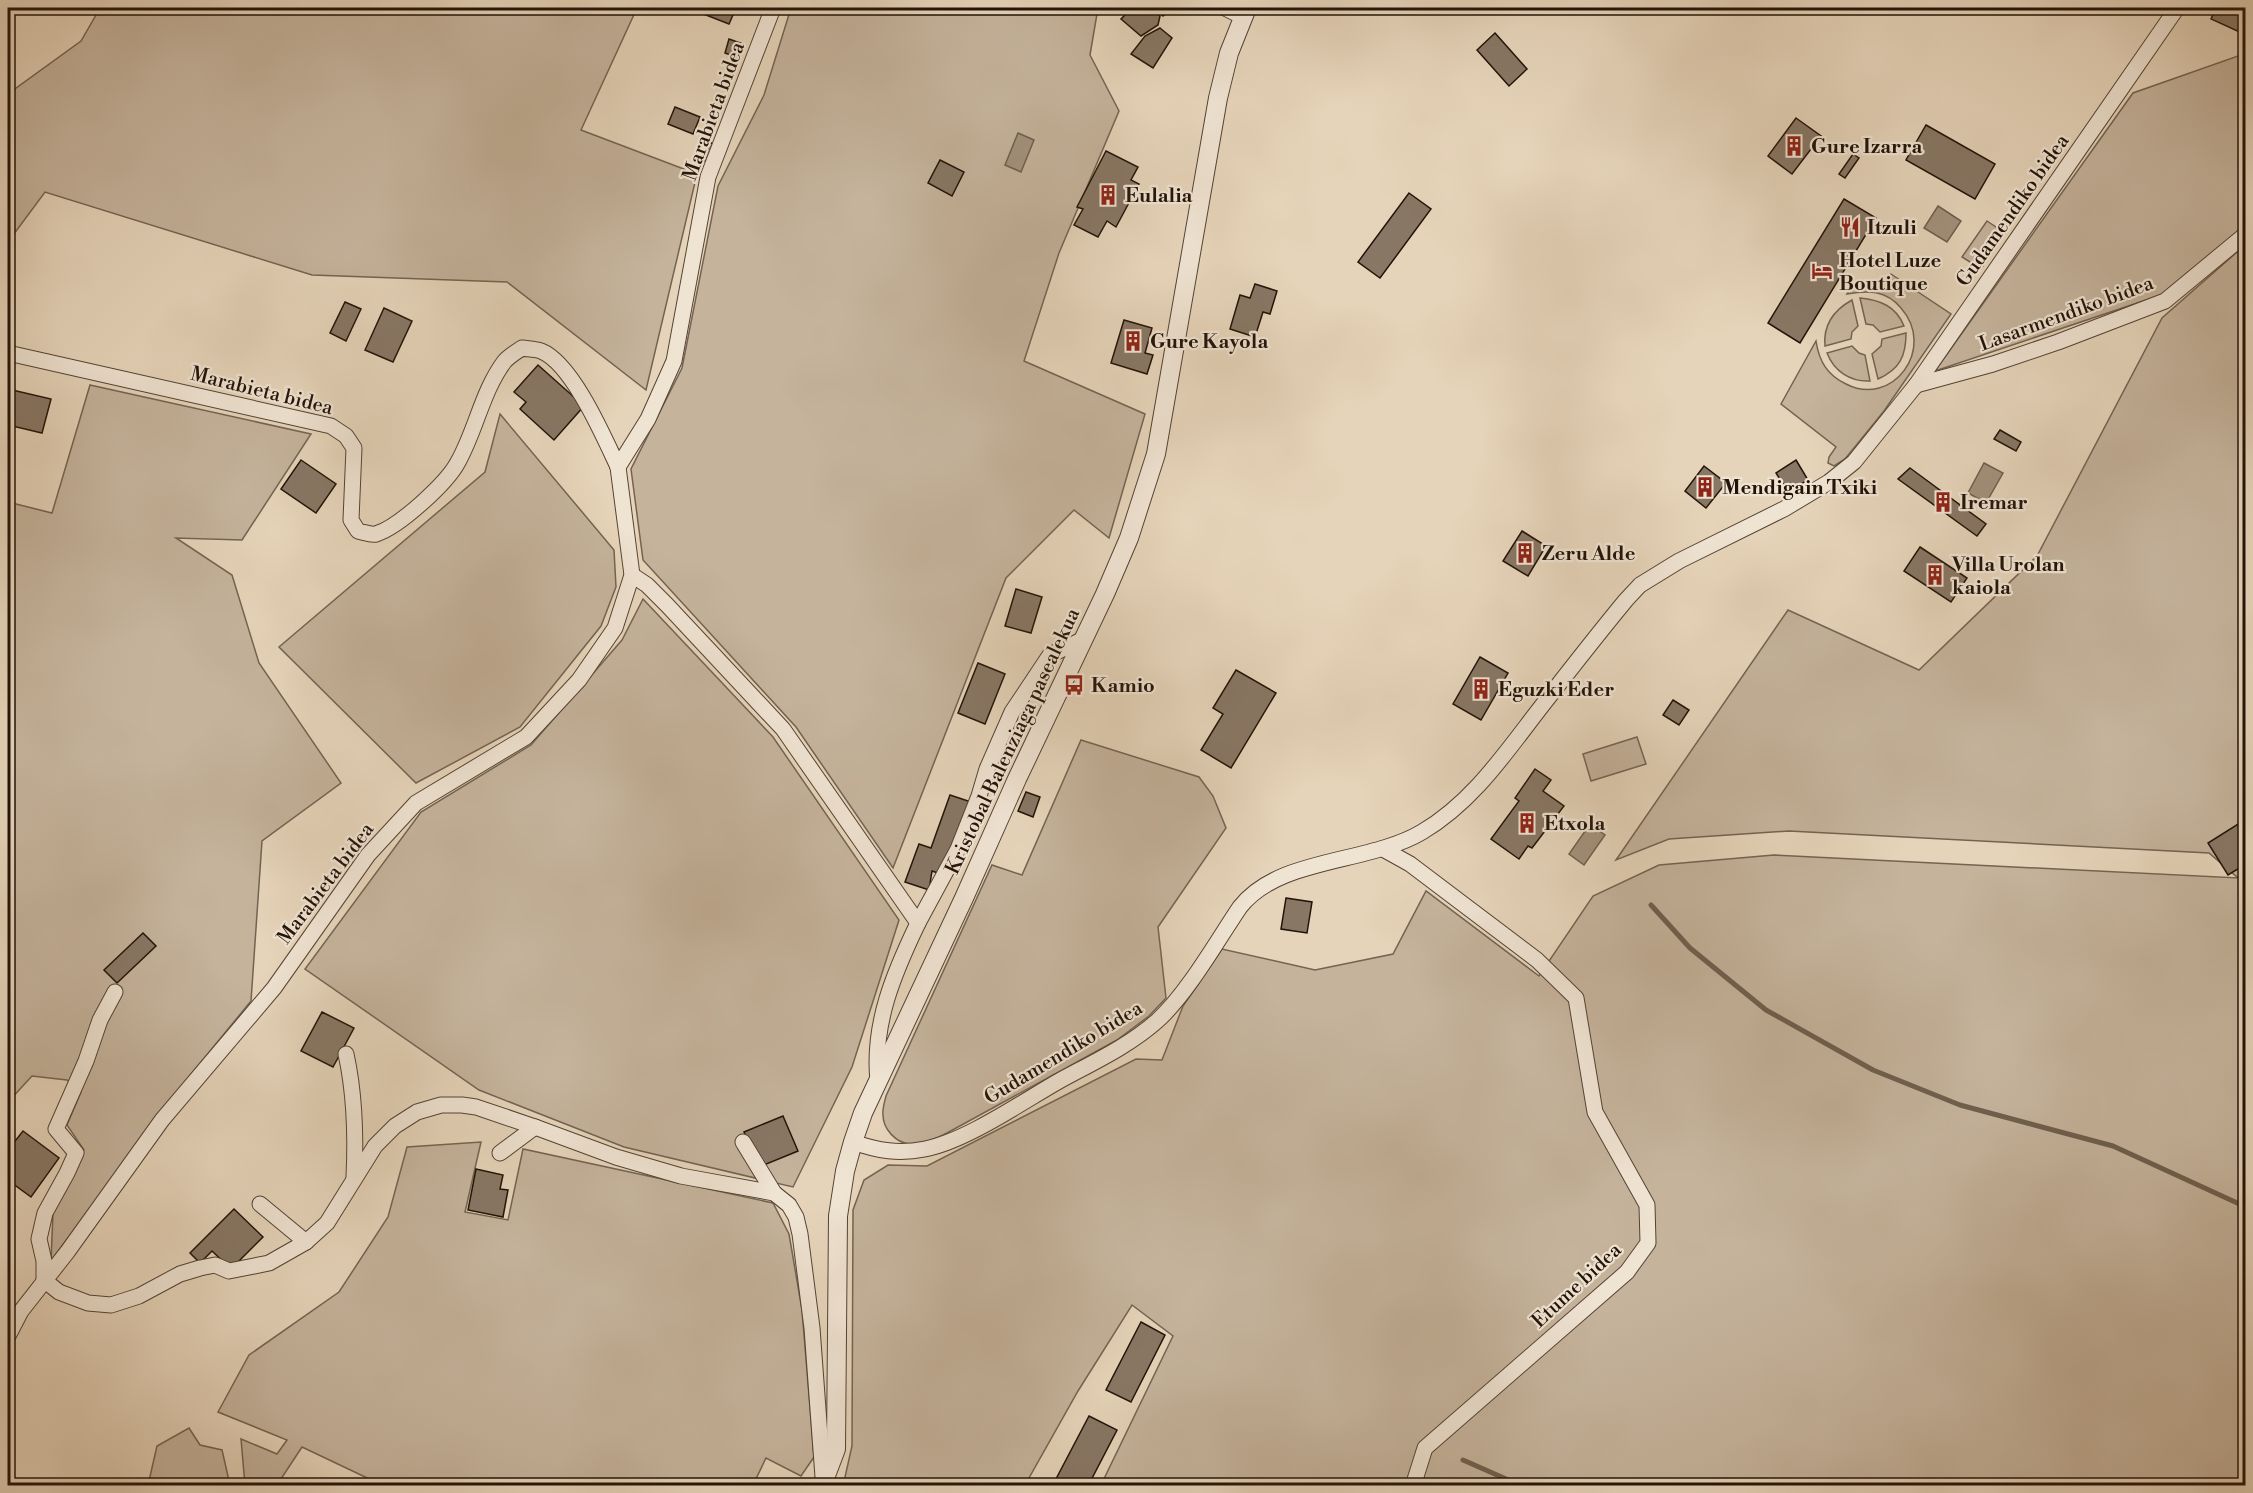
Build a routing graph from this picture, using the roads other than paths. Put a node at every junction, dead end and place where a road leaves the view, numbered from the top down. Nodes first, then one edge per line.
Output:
1 (773, 8) edge
2 (1225, 8) edge
3 (2177, 8) edge
4 (1245, 12) edge
5 (2246, 234) edge
6 (8, 353) edge
7 (1916, 385) junction
8 (618, 467) junction
9 (632, 575) junction
10 (1084, 639) junction
11 (1383, 849) junction
12 (918, 923) junction
13 (115, 992) dead end
14 (346, 1054) dead end
15 (878, 1081) junction
16 (535, 1127) junction
17 (743, 1142) dead end
18 (854, 1142) junction
19 (500, 1154) dead end
20 (354, 1177) junction
21 (774, 1192) junction
22 (260, 1204) dead end
23 (306, 1242) junction
24 (44, 1280) junction
25 (8, 1336) edge
26 (823, 1484) edge
27 (1413, 1485) edge

1 - 8 street, Marabieta bidea
2 - 4 street
3 - 7 street, Gudamendiko bidea
4 - 10 street, Kristobal Balenziaga pasealekua
5 - 7 street, Lasarmendiko bidea
6 - 8 street, Marabieta bidea
7 - 11 street, Gudamendiko bidea
8 - 9 street, Marabieta bidea
9 - 12 street
9 - 24 street, Marabieta bidea
10 - 12 street
10 - 15 street, Kristobal Balenziaga pasealekua
11 - 18 street, Gudamendiko bidea
11 - 27 street, Etume bidea
12 - 15 street
13 - 24 street
14 - 20 street
15 - 18 street, Kristobal Balenziaga pasealekua
16 - 19 street
16 - 20 street
16 - 21 street
17 - 21 street
18 - 26 street, Kristobal Balenziaga pasealekua
20 - 23 street
21 - 26 street
22 - 23 street
23 - 24 street
24 - 25 street, Marabieta bidea

